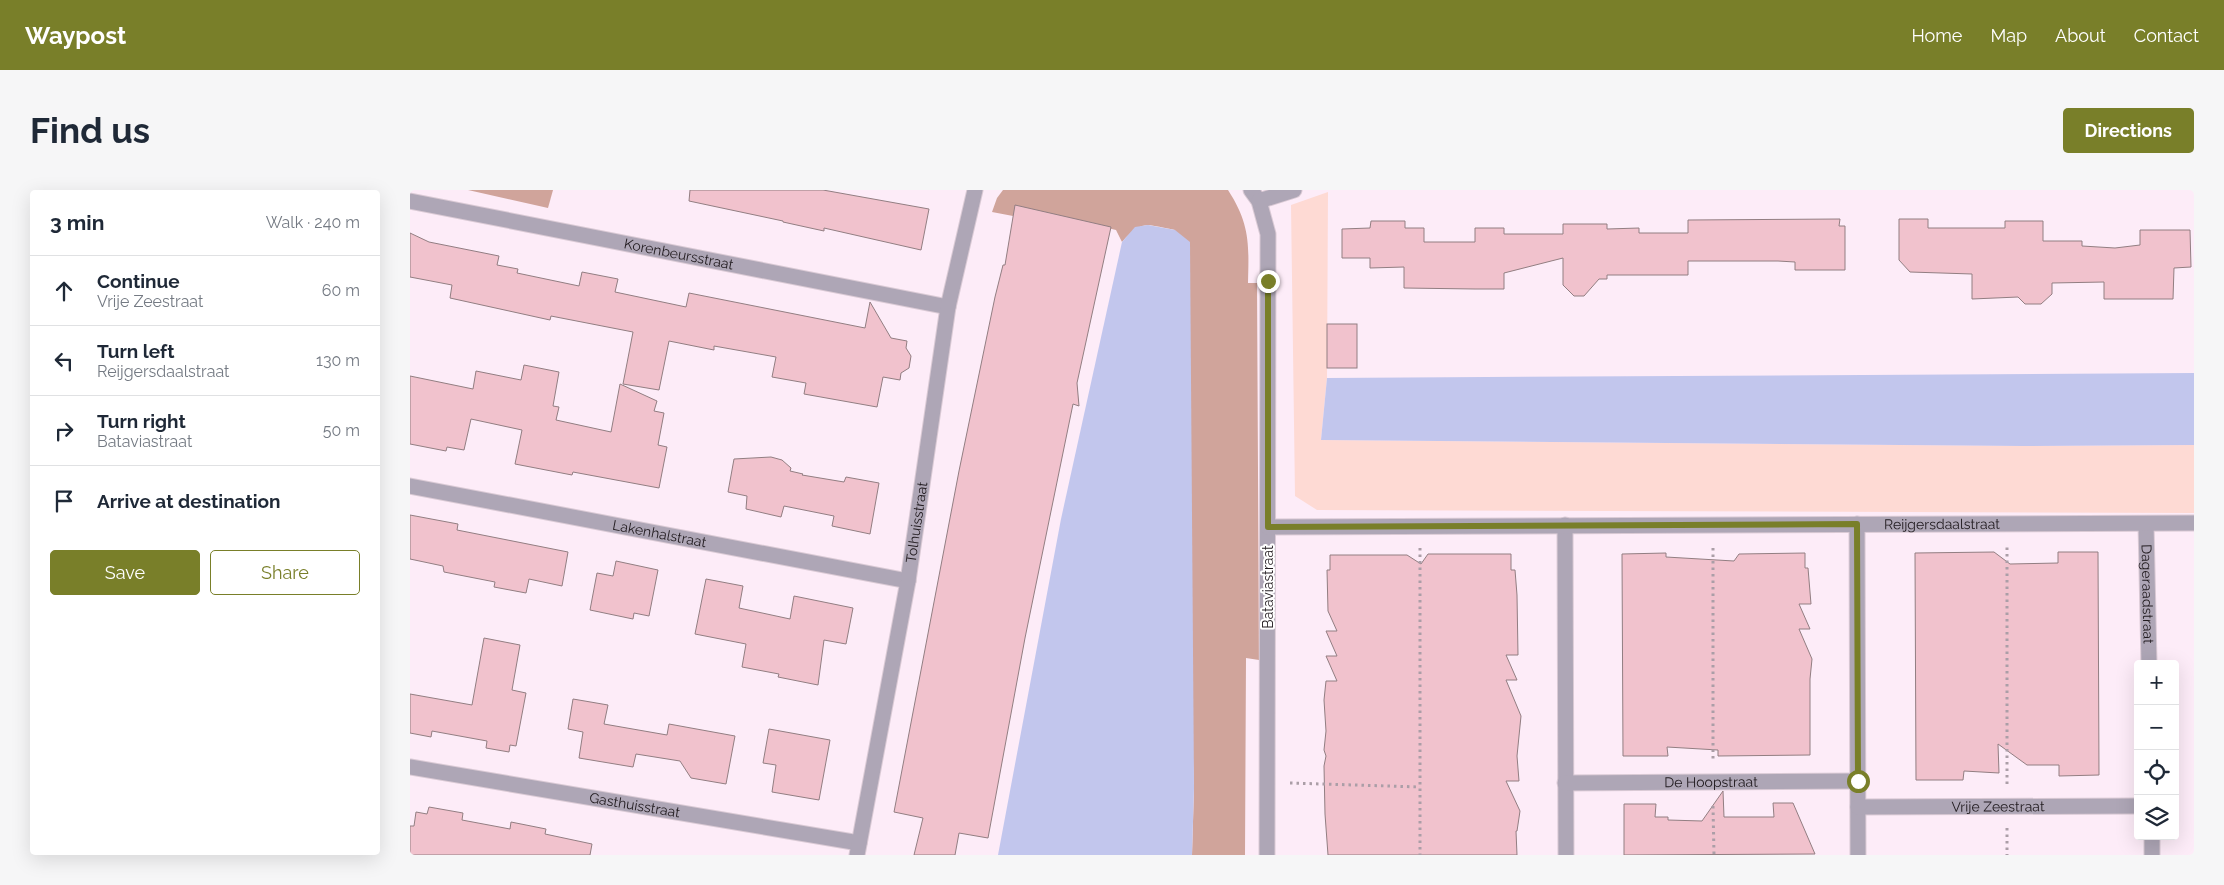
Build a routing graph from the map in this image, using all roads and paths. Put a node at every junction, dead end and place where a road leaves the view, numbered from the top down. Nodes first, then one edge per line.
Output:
1 (975, 190) edge
2 (1294, 190) edge
3 (1255, 196) edge
4 (410, 201) edge
5 (948, 307) junction
6 (410, 486) edge
7 (1857, 524) junction
8 (2007, 524) junction
9 (2146, 524) junction
10 (2194, 524) edge
11 (1565, 525) junction
12 (1713, 525) junction
13 (1420, 526) junction
14 (1268, 527) junction
15 (908, 581) junction
16 (2149, 660) edge
17 (410, 767) edge
18 (1858, 781) junction
19 (1268, 782) junction
20 (1713, 782) junction
21 (1565, 783) junction
22 (1420, 787) junction
23 (2007, 806) junction
24 (2134, 806) edge
25 (1858, 807) junction
26 (2152, 840) edge
27 (858, 849) edge
28 (1267, 855) edge
29 (1420, 855) edge
30 (1566, 855) edge
31 (1714, 855) edge
32 (1858, 855) edge
33 (2007, 855) edge
34 (2152, 855) edge

1 - 5 street, Tolhuisstraat
2 - 3 street
3 - 14 street, Bataviastraat
4 - 5 street, Korenbeursstraat
5 - 15 street, Tolhuisstraat
6 - 15 street, Lakenhalstraat
7 - 8 street, Reijgersdaalstraat
7 - 12 street, Reijgersdaalstraat
7 - 18 street
8 - 9 street, Reijgersdaalstraat
8 - 23 path
9 - 10 street, Reijgersdaalstraat
9 - 16 street, Dageraadstraat
11 - 12 street, Reijgersdaalstraat
11 - 13 street, Reijgersdaalstraat
11 - 21 street
12 - 20 path
13 - 14 street, Reijgersdaalstraat
13 - 22 path
14 - 19 street, Bataviastraat
15 - 27 street, Tolhuisstraat
17 - 27 street, Gasthuisstraat
18 - 20 street, De Hoopstraat
18 - 25 street
19 - 22 path
19 - 28 street, Bataviastraat
20 - 21 street, De Hoopstraat
20 - 31 path
21 - 30 street
22 - 29 path
23 - 24 street, Vrije Zeestraat
23 - 25 street, Vrije Zeestraat
23 - 33 path
25 - 32 street
26 - 34 street

